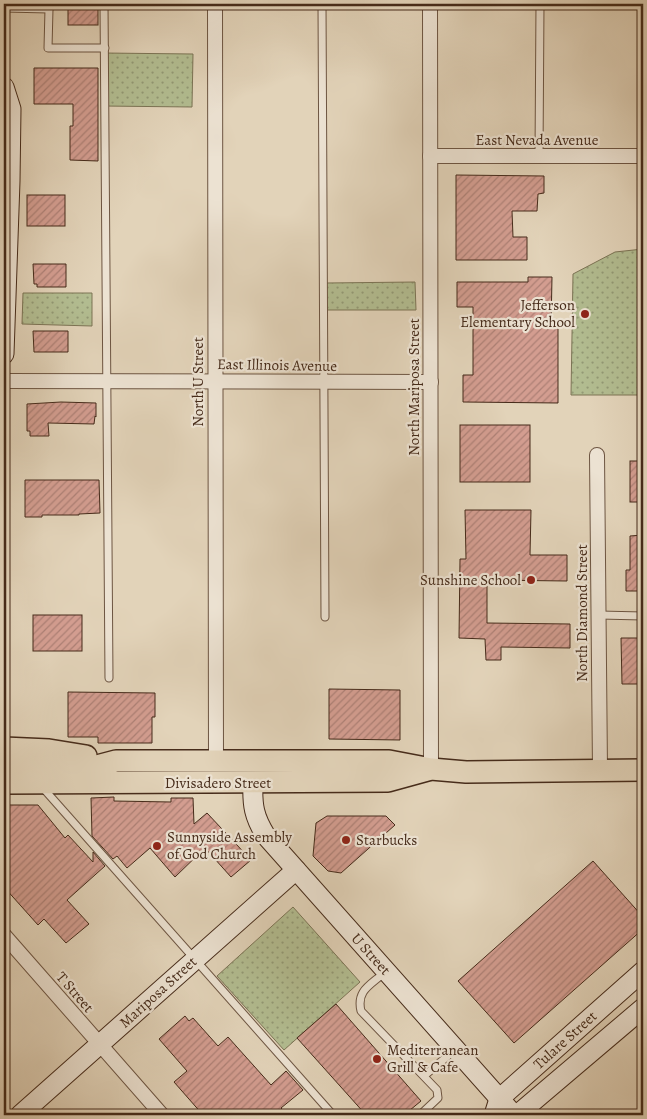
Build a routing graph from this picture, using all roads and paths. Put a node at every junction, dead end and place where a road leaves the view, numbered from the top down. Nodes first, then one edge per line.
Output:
1 (104, 4) edge
2 (215, 4) edge
3 (322, 4) edge
4 (430, 4) edge
5 (540, 4) edge
6 (48, 6) edge
7 (4, 8) edge
8 (105, 48) junction
9 (4, 87) edge
10 (430, 156) junction
11 (539, 156) junction
12 (643, 156) edge
13 (4, 354) edge
14 (214, 380) junction
15 (4, 381) edge
16 (107, 381) junction
17 (324, 382) junction
18 (430, 382) junction
19 (597, 455) dead end
20 (599, 615) junction
21 (643, 616) edge
22 (325, 617) dead end
23 (109, 678) dead end
24 (4, 748) edge
25 (116, 761) junction
26 (216, 761) junction
27 (362, 761) junction
28 (4, 767) edge
29 (431, 769) junction
30 (600, 770) junction
31 (643, 770) edge
32 (4, 783) edge
33 (40, 783) junction
34 (253, 783) junction
35 (95, 784) junction
36 (296, 870) junction
37 (4, 936) edge
38 (195, 959) junction
39 (386, 971) junction
40 (643, 971) edge
41 (643, 1008) edge
42 (100, 1044) junction
43 (456, 1050) junction
44 (425, 1075) junction
45 (497, 1107) edge
46 (20, 1115) edge
47 (162, 1115) edge
48 (333, 1115) edge
49 (420, 1115) edge
50 (516, 1115) edge

1 - 8 lane
2 - 14 street, North U Street
3 - 17 lane
4 - 10 street, North Mariposa Street
5 - 11 lane
6 - 7 lane
6 - 8 lane
8 - 16 lane
9 - 13 main road
10 - 11 street, East Nevada Avenue
10 - 18 street, North Mariposa Street
11 - 12 street, East Nevada Avenue
14 - 16 street, East Illinois Avenue
14 - 17 street, East Illinois Avenue
14 - 26 street, North U Street
15 - 16 street, East Illinois Avenue
16 - 23 lane
17 - 18 street, East Illinois Avenue
17 - 22 lane
18 - 29 street, North Mariposa Street
19 - 20 street, North Diamond Street
20 - 21 lane
20 - 30 street, North Diamond Street
24 - 25 main road
25 - 26 main road, Divisadero Street
25 - 28 main road, Divisadero Street
26 - 27 main road, Divisadero Street
26 - 35 main road
27 - 29 main road, Divisadero Street
27 - 34 main road
29 - 30 main road, Divisadero Street
29 - 34 main road, Divisadero Street
30 - 31 main road, Divisadero Street
32 - 33 main road, Divisadero Street
33 - 35 main road, Divisadero Street
33 - 38 lane
34 - 35 main road, Divisadero Street
34 - 36 main road, U Street
36 - 38 main road, Mariposa Street
36 - 39 main road, U Street
37 - 42 street, T Street
38 - 42 main road, Mariposa Street
38 - 48 lane
39 - 43 main road, U Street
39 - 44 lane
40 - 45 main road, Tulare Street
41 - 50 main road, Tulare Street
42 - 46 main road, Mariposa Street
42 - 47 street, T Street
43 - 44 lane
43 - 45 main road, U Street
44 - 49 lane
45 - 50 main road, U Street

